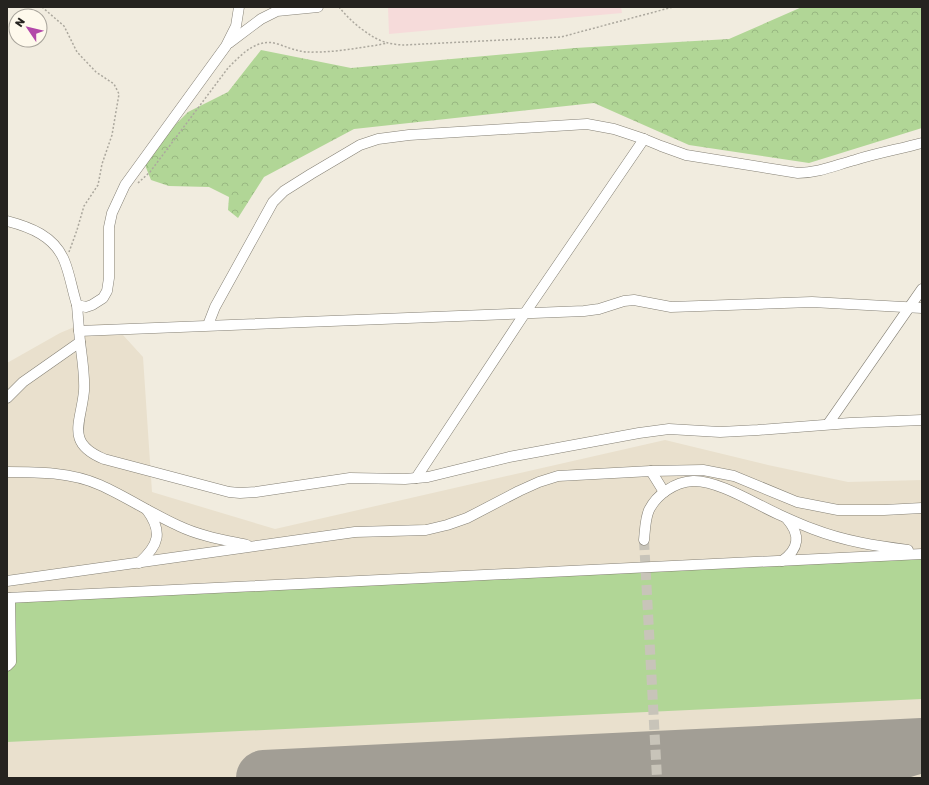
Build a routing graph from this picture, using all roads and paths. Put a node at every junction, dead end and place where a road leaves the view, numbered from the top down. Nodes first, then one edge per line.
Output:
1 (42, 7) edge
2 (239, 7) edge
3 (318, 7) edge
4 (339, 7) edge
5 (672, 7) edge
6 (387, 43) junction
7 (226, 46) junction
8 (644, 138) junction
9 (922, 143) edge
10 (136, 185) dead end
11 (7, 221) edge
12 (64, 259) junction
13 (922, 289) edge
14 (77, 305) junction
15 (909, 307) junction
16 (922, 308) edge
17 (525, 313) junction
18 (208, 325) junction
19 (79, 331) junction
20 (80, 342) junction
21 (7, 398) edge
22 (922, 420) edge
23 (828, 424) junction
24 (651, 471) junction
25 (7, 472) edge
26 (416, 478) junction
27 (664, 492) junction
28 (146, 508) junction
29 (922, 508) edge
30 (786, 518) junction
31 (644, 540) tunnel mouth
32 (253, 546) junction
33 (922, 552) edge
34 (782, 561) junction
35 (139, 563) junction
36 (7, 581) edge
37 (8, 598) edge
38 (7, 666) edge

1 - 12 path
2 - 7 lane
3 - 7 lane
4 - 6 path
5 - 6 path
6 - 10 path
7 - 14 lane
8 - 9 lane
8 - 17 lane
8 - 18 lane
11 - 12 lane
12 - 14 lane
13 - 15 lane
14 - 19 lane
15 - 16 lane
15 - 17 lane
15 - 23 lane
17 - 18 lane
17 - 26 lane
18 - 19 lane
19 - 20 lane
20 - 21 lane
20 - 26 lane
22 - 23 lane
23 - 26 lane
24 - 27 lane
24 - 29 lane
24 - 32 lane
25 - 28 lane
27 - 30 lane
27 - 31 lane
28 - 32 lane
28 - 35 lane
30 - 33 lane
30 - 34 lane
32 - 35 lane
33 - 34 lane
34 - 37 lane
35 - 36 lane
37 - 38 lane

